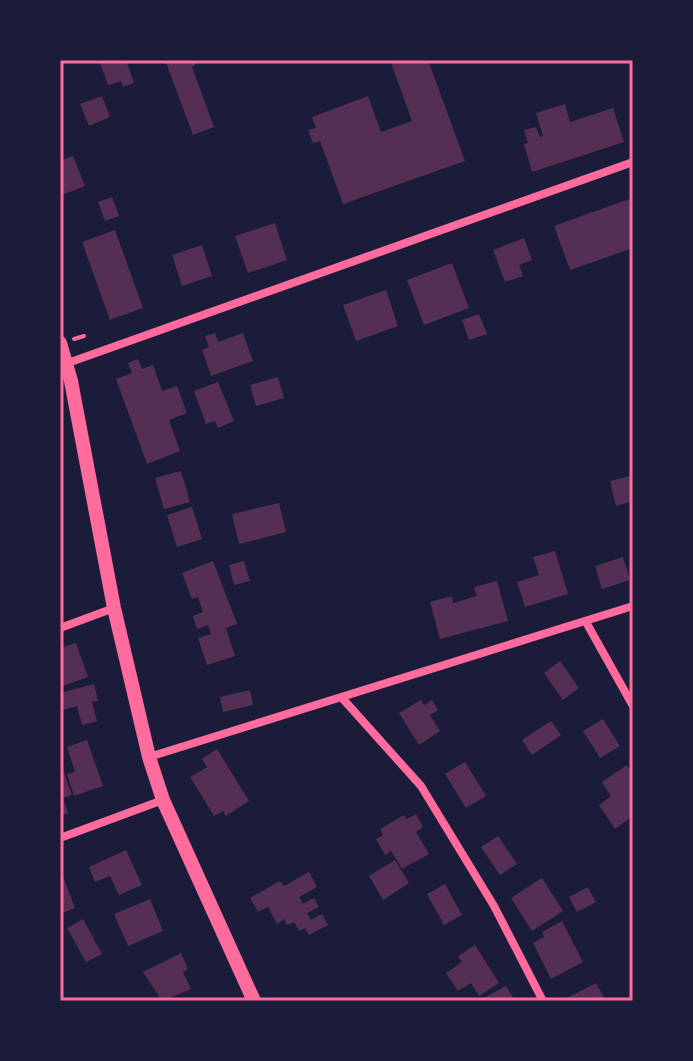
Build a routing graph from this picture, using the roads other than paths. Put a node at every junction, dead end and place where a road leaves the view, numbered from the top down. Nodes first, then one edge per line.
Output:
1 (633, 162) edge
2 (60, 343) edge
3 (63, 365) edge
4 (633, 606) edge
5 (114, 608) junction
6 (586, 622) junction
7 (60, 628) edge
8 (343, 699) junction
9 (633, 706) edge
10 (149, 757) junction
11 (163, 800) junction
12 (60, 838) edge
13 (254, 1001) edge
14 (543, 1001) edge

1 - 3 street
2 - 3 street
3 - 5 street
4 - 6 street
5 - 7 street
5 - 10 street
6 - 8 street
6 - 9 street
8 - 10 street
8 - 14 street
10 - 11 street
11 - 12 street
11 - 13 street

